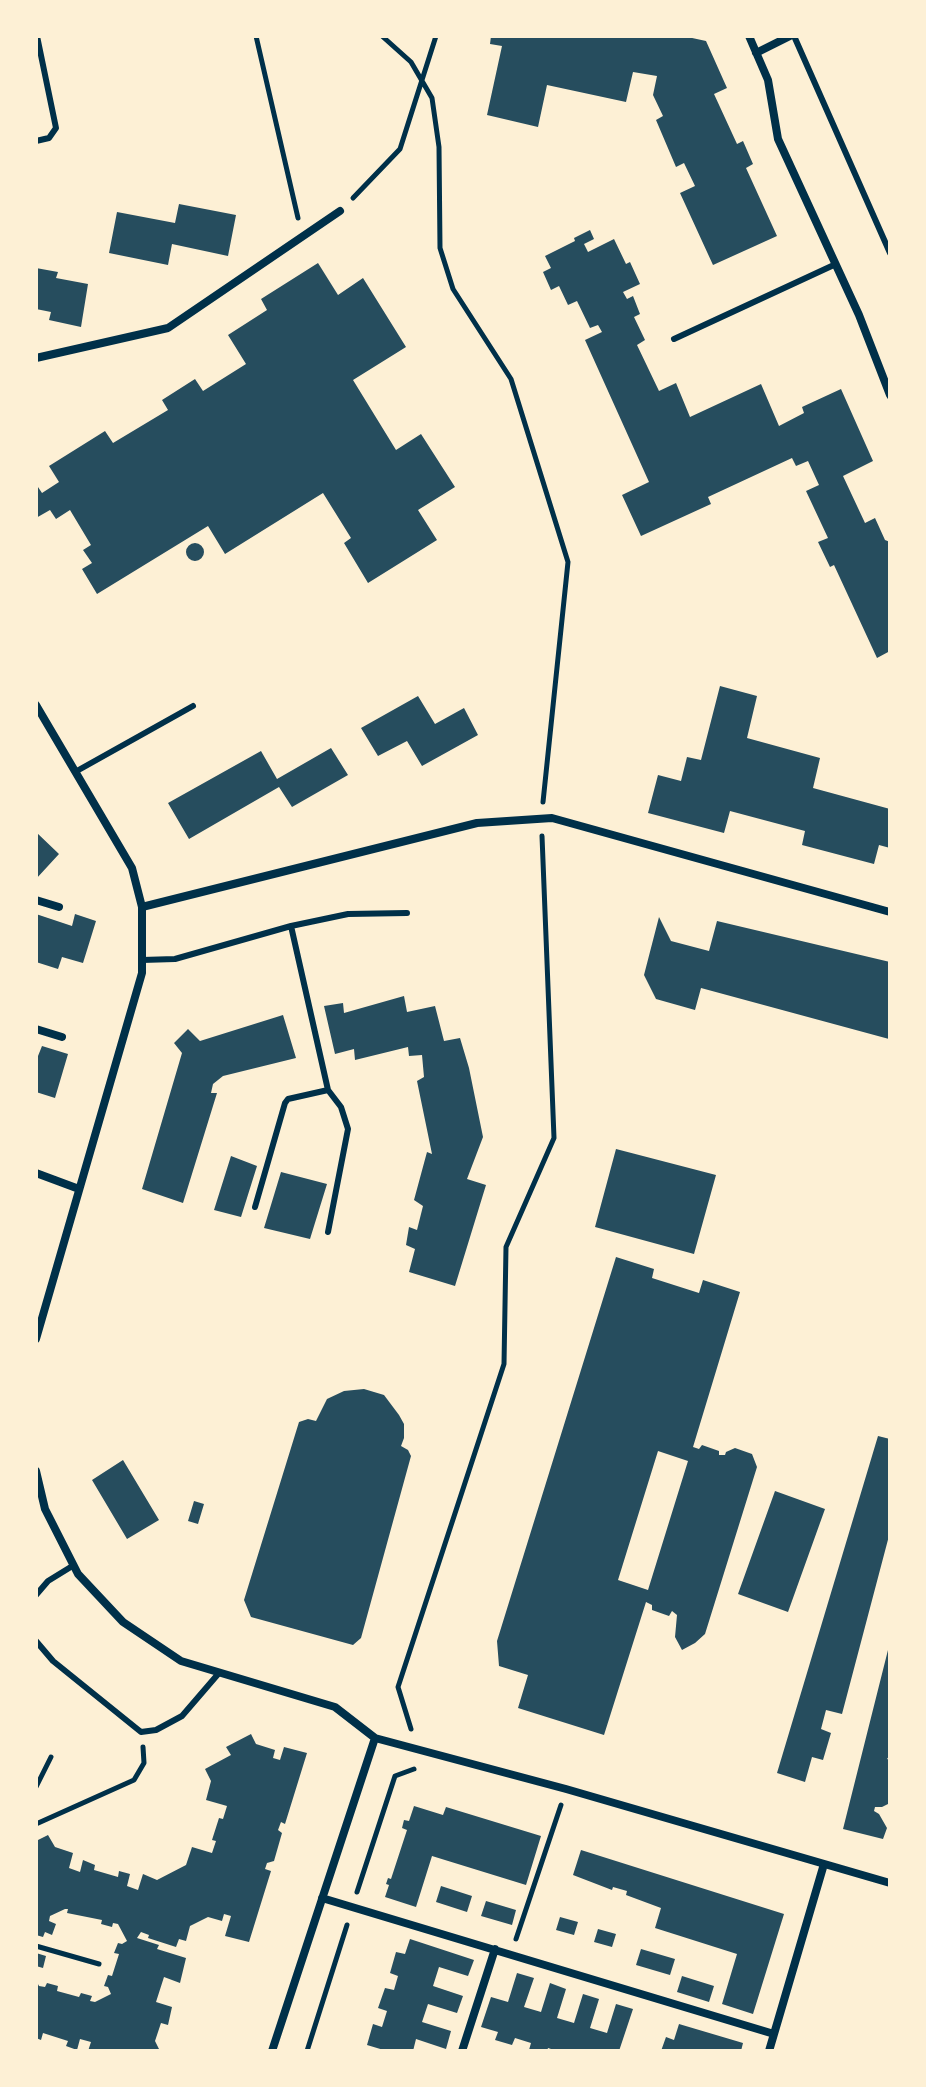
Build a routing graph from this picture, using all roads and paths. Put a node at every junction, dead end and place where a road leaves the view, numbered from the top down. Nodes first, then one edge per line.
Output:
1 (37, 36) edge
2 (256, 36) edge
3 (382, 36) edge
4 (436, 36) edge
5 (749, 36) edge
6 (792, 36) edge
7 (756, 53) junction
8 (36, 141) edge
9 (340, 211) joint
10 (302, 237) junction
11 (890, 253) edge
12 (836, 264) junction
13 (674, 339) dead end
14 (36, 358) edge
15 (889, 389) edge
16 (36, 705) edge
17 (193, 706) dead end
18 (75, 772) junction
19 (543, 791) dead end
20 (542, 856) dead end
21 (36, 900) edge
22 (59, 907) dead end
23 (142, 907) junction
24 (890, 912) edge
25 (407, 913) dead end
26 (291, 926) junction
27 (142, 960) junction
28 (36, 1029) edge
29 (62, 1037) dead end
30 (328, 1090) junction
31 (36, 1173) edge
32 (79, 1189) junction
33 (255, 1207) dead end
34 (328, 1232) dead end
35 (36, 1339) edge
36 (36, 1471) edge
37 (74, 1565) junction
38 (36, 1595) edge
39 (36, 1641) edge
40 (219, 1673) junction
41 (141, 1732) junction
42 (375, 1738) junction
43 (418, 1751) junction
44 (51, 1757) dead end
45 (36, 1787) edge
46 (566, 1789) junction
47 (36, 1824) edge
48 (824, 1864) junction
49 (890, 1883) edge
50 (322, 1898) junction
51 (36, 1946) edge
52 (495, 1949) junction
53 (511, 1955) junction
54 (99, 1964) dead end
55 (774, 2034) junction
56 (272, 2051) edge
57 (462, 2051) edge
58 (769, 2051) edge

1 - 8 lane
2 - 10 path
3 - 19 path
4 - 9 path
5 - 7 street
6 - 7 street
6 - 11 lane
7 - 12 street
9 - 10 street
10 - 14 street
12 - 13 lane
12 - 15 street
16 - 18 street
17 - 18 lane
18 - 23 street
20 - 43 path
21 - 22 street
23 - 24 street
23 - 27 street
25 - 26 lane
26 - 27 lane
26 - 30 lane
27 - 32 street
28 - 29 street
30 - 33 lane
30 - 34 lane
31 - 32 street
32 - 35 street
36 - 37 street
37 - 38 lane
37 - 40 street
39 - 41 lane
40 - 41 lane
40 - 42 street
41 - 47 path
42 - 43 street
42 - 50 street
43 - 46 street
44 - 45 path
46 - 48 street
46 - 53 path
48 - 49 street
48 - 55 street
50 - 52 street
50 - 56 street
51 - 54 path
52 - 53 street
52 - 57 street
53 - 55 street
55 - 58 street

